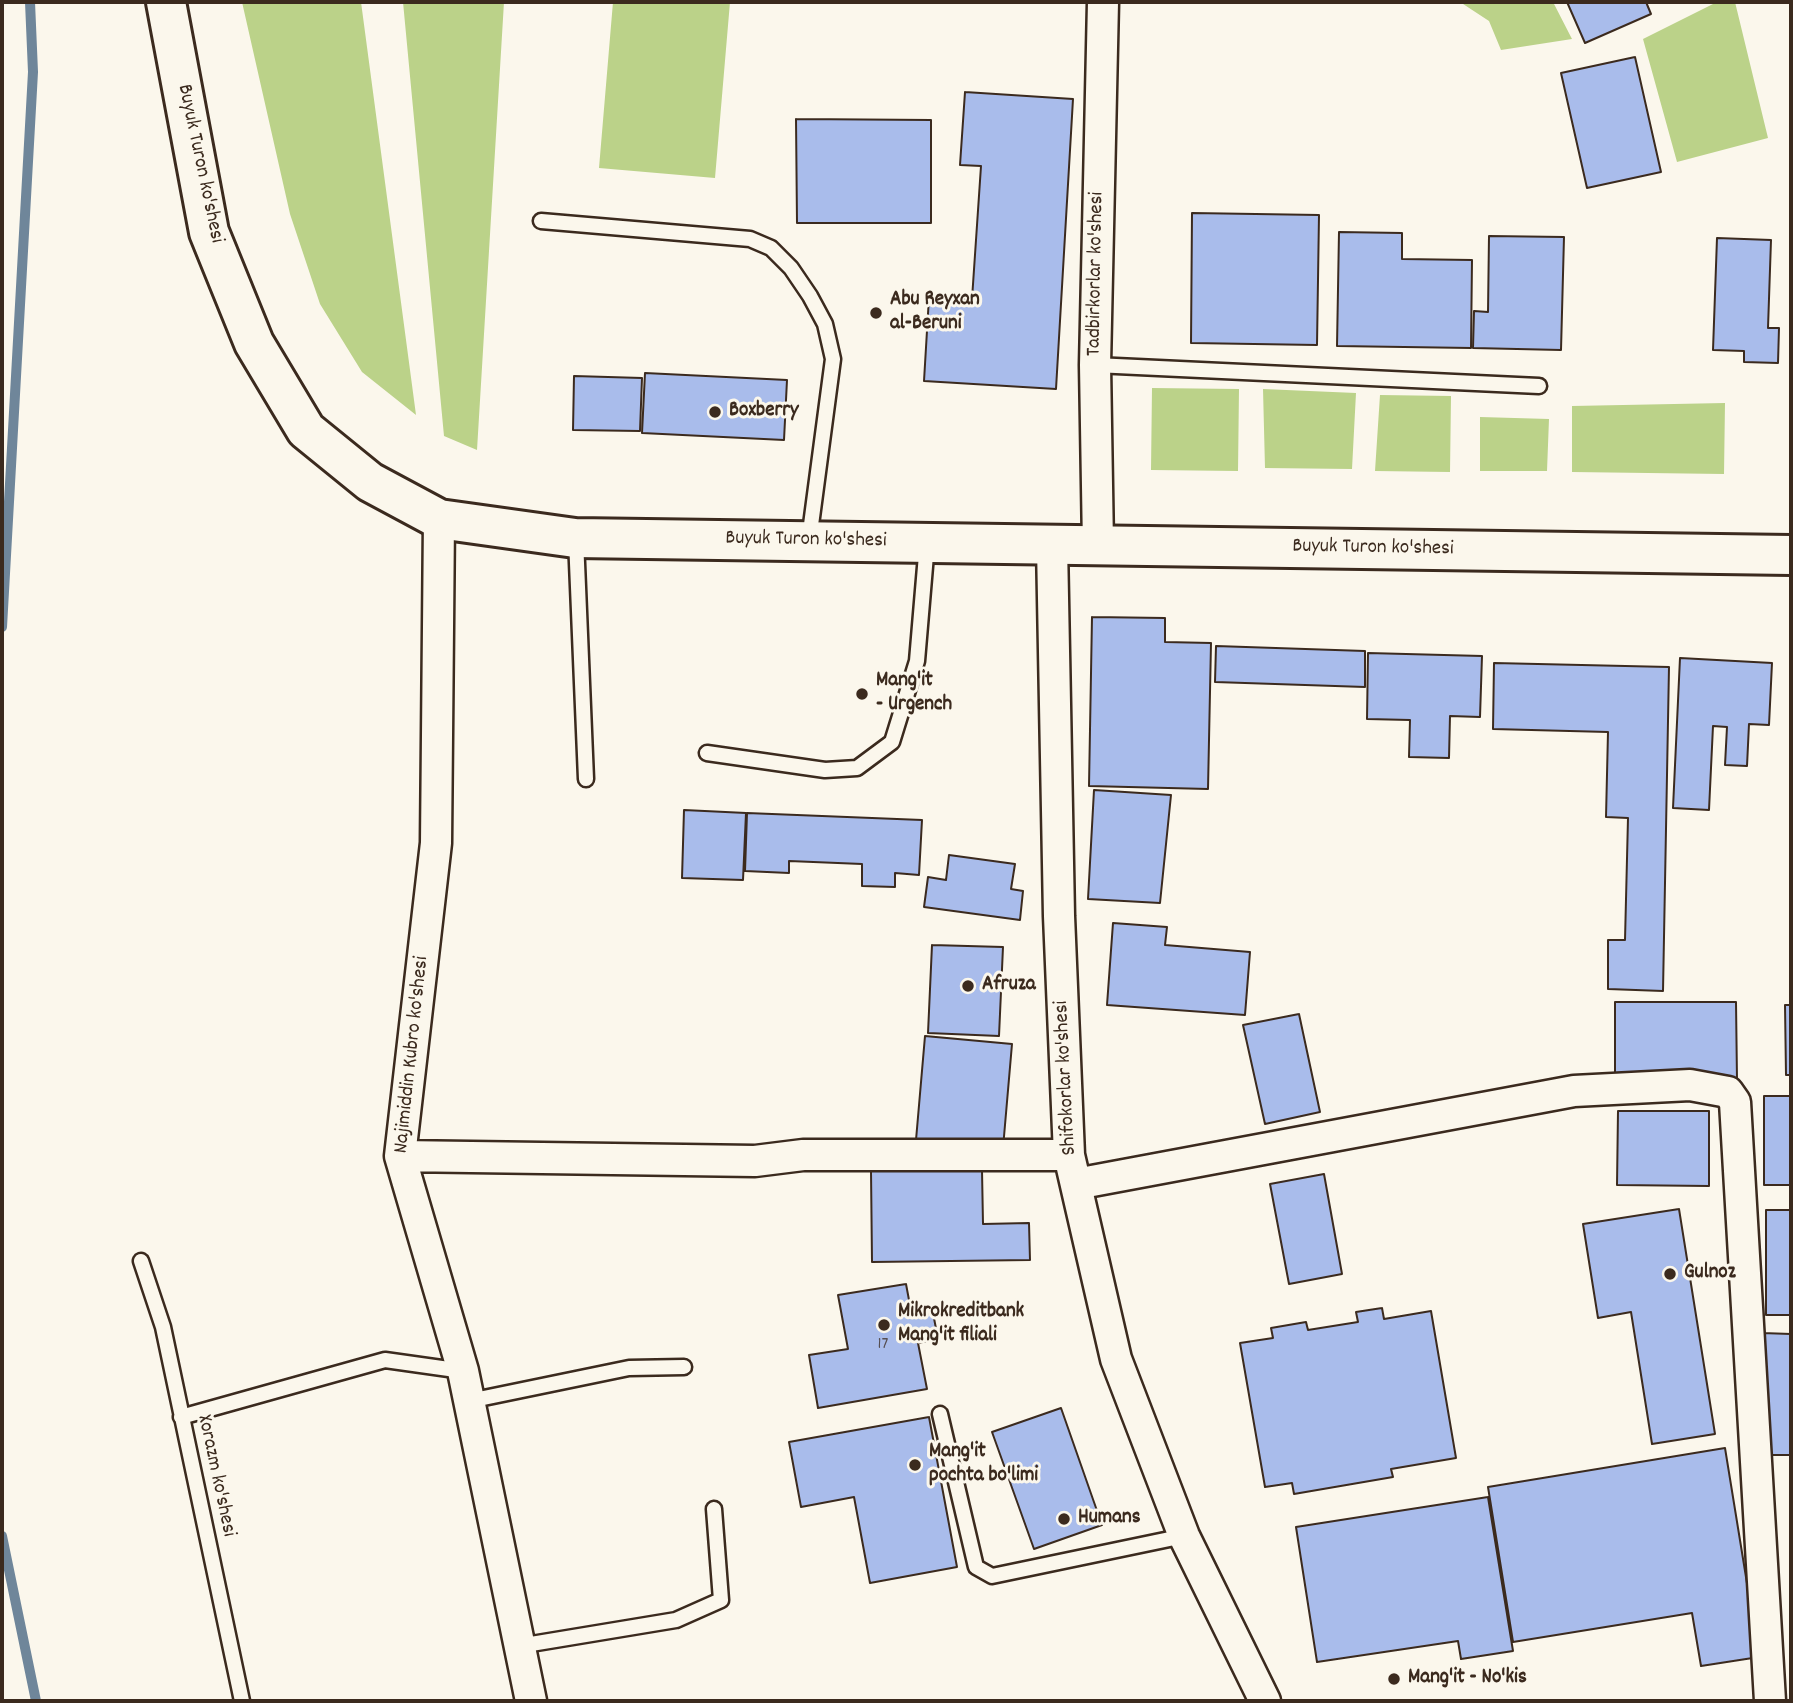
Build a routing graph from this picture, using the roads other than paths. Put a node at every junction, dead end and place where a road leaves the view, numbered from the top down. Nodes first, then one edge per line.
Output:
1 (166, 2) edge
2 (1103, 2) edge
3 (541, 221) dead end
4 (1095, 365) junction
5 (1539, 386) dead end
6 (439, 519) junction
7 (575, 538) junction
8 (809, 541) junction
9 (927, 543) junction
10 (1052, 545) junction
11 (1098, 546) junction
12 (1791, 555) edge
13 (707, 753) dead end
14 (586, 779) dead end
15 (1069, 1155) junction
16 (400, 1156) junction
17 (1076, 1184) junction
18 (141, 1261) dead end
19 (684, 1367) dead end
20 (463, 1371) junction
21 (469, 1401) junction
22 (940, 1414) dead end
23 (181, 1416) junction
24 (715, 1509) dead end
25 (1184, 1536) junction
26 (519, 1646) junction
27 (242, 1701) edge
28 (531, 1701) edge
29 (1265, 1701) edge
30 (1770, 1701) edge

1 - 6 street, Buyuk Turon ko'shesi
2 - 4 street, Tadbirkorlar ko'shesi
3 - 8 lane
4 - 5 lane
4 - 11 street, Tadbirkorlar ko'shesi
6 - 7 street, Buyuk Turon ko'shesi
6 - 16 street, Najimiddin Kubro ko'shesi
7 - 8 street, Buyuk Turon ko'shesi
7 - 14 lane
8 - 9 street, Buyuk Turon ko'shesi
9 - 10 street, Buyuk Turon ko'shesi
9 - 13 lane
10 - 11 street, Buyuk Turon ko'shesi
10 - 15 street, Shifokorlar ko'shesi
11 - 12 street, Buyuk Turon ko'shesi
15 - 16 street
15 - 17 street, Shifokorlar ko'shesi
16 - 20 street, Najimiddin Kubro ko'shesi
17 - 25 street, Shifokorlar ko'shesi
17 - 30 street
18 - 23 lane, Xorazm ko'shesi
19 - 21 lane
20 - 21 street, Najimiddin Kubro ko'shesi
20 - 23 lane
21 - 26 street, Najimiddin Kubro ko'shesi
22 - 25 lane
23 - 27 lane, Xorazm ko'shesi
24 - 26 lane
25 - 29 street, Shifokorlar ko'shesi
26 - 28 street, Najimiddin Kubro ko'shesi

